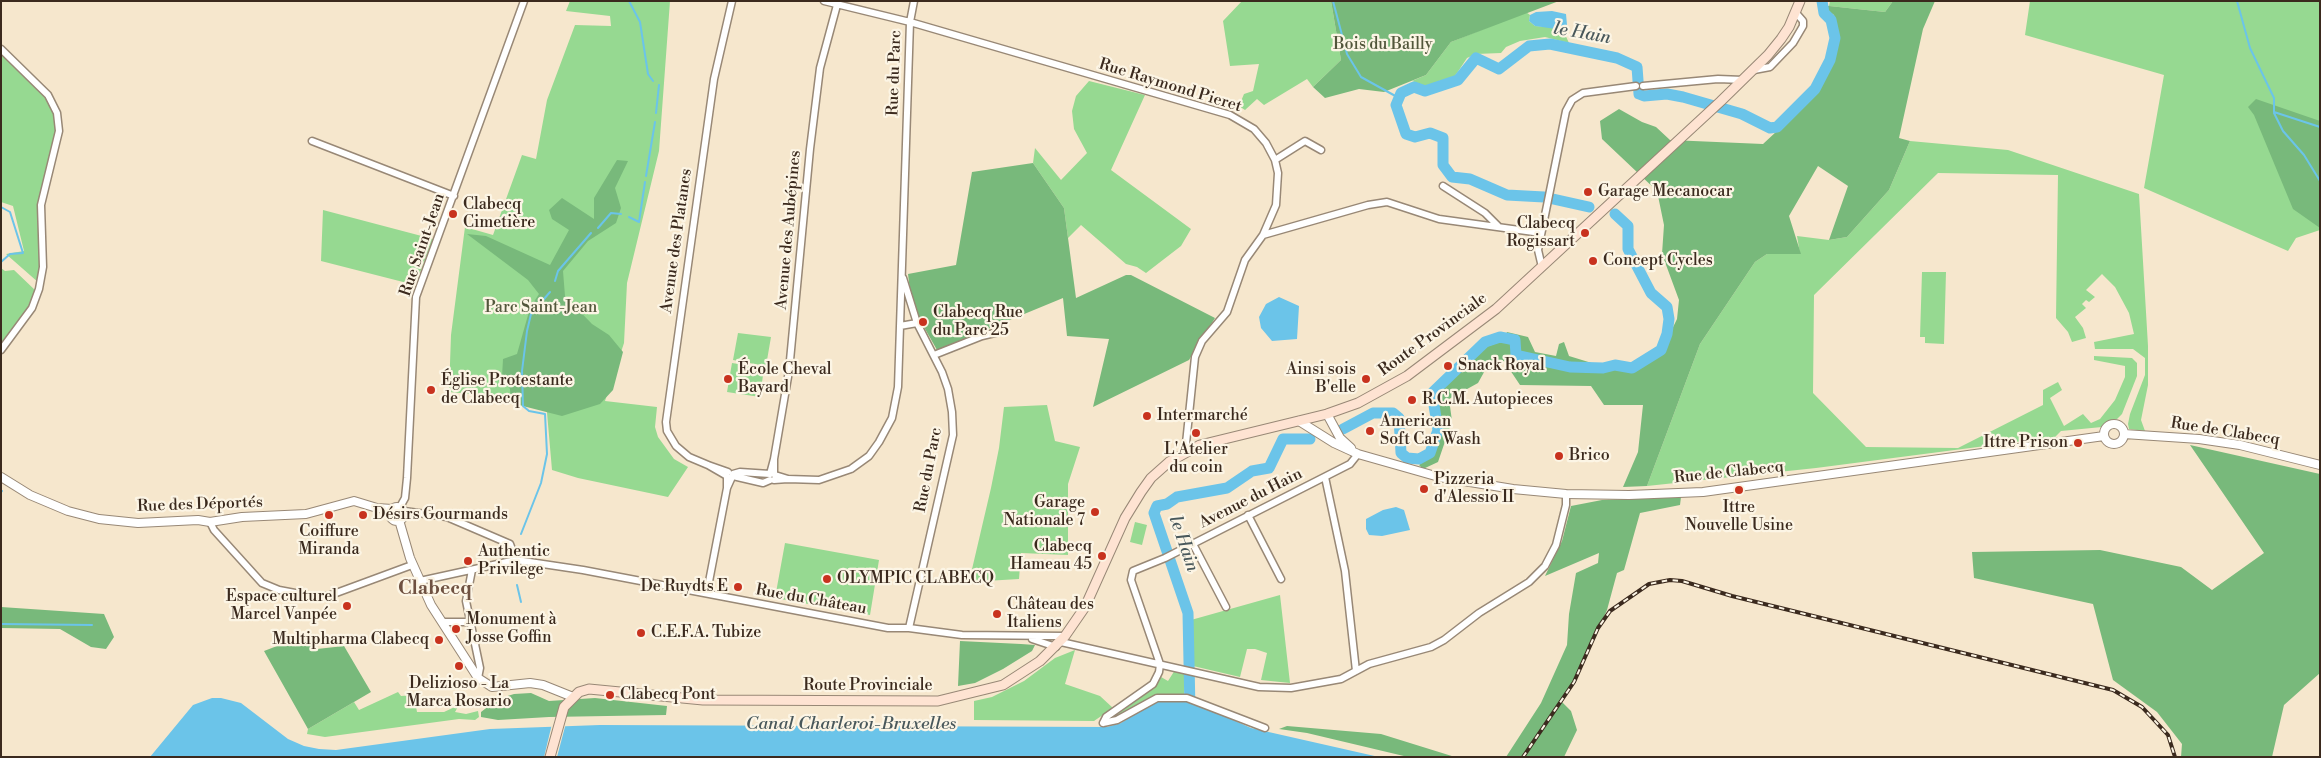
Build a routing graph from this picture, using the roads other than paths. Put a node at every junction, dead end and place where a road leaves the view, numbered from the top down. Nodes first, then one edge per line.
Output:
1 (524, 1) edge
2 (732, 1) edge
3 (824, 1) edge
4 (914, 1) edge
5 (1800, 1) edge
6 (837, 5) junction
7 (910, 22) junction
8 (1, 48) edge
9 (1743, 80) junction
10 (312, 142) dead end
11 (1320, 150) dead end
12 (1275, 160) junction
13 (1443, 186) dead end
14 (454, 196) junction
15 (1499, 227) junction
16 (1541, 233) junction
17 (1263, 235) junction
18 (1542, 267) junction
19 (902, 274) junction
20 (917, 323) junction
21 (900, 326) junction
22 (999, 332) dead end
23 (1, 350) edge
24 (934, 355) junction
25 (1327, 414) junction
26 (1299, 421) junction
27 (2124, 434) junction
28 (2104, 436) junction
29 (1185, 453) junction
30 (1358, 454) junction
31 (2320, 465) edge
32 (1, 476) edge
33 (730, 476) junction
34 (772, 476) junction
35 (1325, 477) junction
36 (788, 479) joint
37 (1566, 494) junction
38 (397, 513) junction
39 (1248, 515) junction
40 (210, 522) junction
41 (1193, 544) junction
42 (516, 560) junction
43 (412, 565) junction
44 (472, 570) junction
45 (1281, 579) dead end
46 (420, 581) junction
47 (707, 592) junction
48 (1226, 607) dead end
49 (442, 622) junction
50 (470, 622) junction
51 (909, 628) junction
52 (1029, 637) junction
53 (1061, 642) junction
54 (1160, 664) junction
55 (1356, 671) junction
56 (478, 678) junction
57 (573, 697) junction
58 (1264, 728) dead end
59 (550, 757) edge

1 - 14 street, Rue Saint-Jean
2 - 33 street, Avenue des Platanes
3 - 6 street, Rue Raymond Pieret
4 - 7 street, Rue du Parc
5 - 9 main road, Route Provinciale
6 - 7 street, Rue Raymond Pieret
6 - 34 street, Avenue des Aubépines
7 - 12 street, Rue Raymond Pieret
7 - 19 street, Rue du Parc
8 - 23 street
9 - 16 street
9 - 18 main road, Route Provinciale
10 - 14 street
11 - 12 street
12 - 17 street, Rue Raymond Pieret
13 - 15 street
14 - 38 street, Rue Saint-Jean
15 - 16 street
15 - 17 street
16 - 18 street
17 - 29 street, Rue Raymond Pieret
18 - 25 main road, Route Provinciale
19 - 20 street, Rue du Parc
19 - 21 street, Rue du Parc
20 - 21 street
20 - 24 street, Rue du Parc
21 - 36 street, Rue du Parc
22 - 24 street
24 - 51 street, Rue du Parc
25 - 26 main road, Route Provinciale
25 - 30 street, Rue de Clabecq
26 - 29 main road, Route Provinciale
26 - 30 street, Rue de Clabecq
27 - 28 street, Rue de Clabecq
27 - 28 street, Rue de Clabecq
27 - 31 street, Rue de Clabecq
28 - 37 street, Rue de Clabecq
29 - 53 main road, Route Provinciale
30 - 35 street, Avenue du Hain
30 - 37 street, Rue de Clabecq
32 - 40 street, Rue des Déportés
33 - 34 street, Avenue des Platanes
33 - 47 street
34 - 36 street, Avenue des Platanes
35 - 39 street, Avenue du Hain
35 - 55 street
37 - 55 street, Rue du Château
38 - 40 street, Rue des Déportés
38 - 42 street
38 - 43 street
39 - 41 street, Avenue du Hain
39 - 45 street
40 - 43 street
41 - 48 street
41 - 54 street, Avenue du Hain
42 - 44 street, Rue du Château
42 - 47 street, Rue du Château
43 - 46 street
44 - 46 street, Rue du Château
44 - 50 street
46 - 49 street
47 - 51 street, Rue du Château
49 - 50 street
49 - 56 street
50 - 56 street
51 - 52 street, Rue du Château
52 - 53 street, Rue du Château
52 - 53 street, Rue du Château
53 - 54 street, Rue du Château
53 - 57 main road, Route Provinciale
54 - 55 street, Rue du Château
54 - 58 street
56 - 57 street
57 - 59 main road

